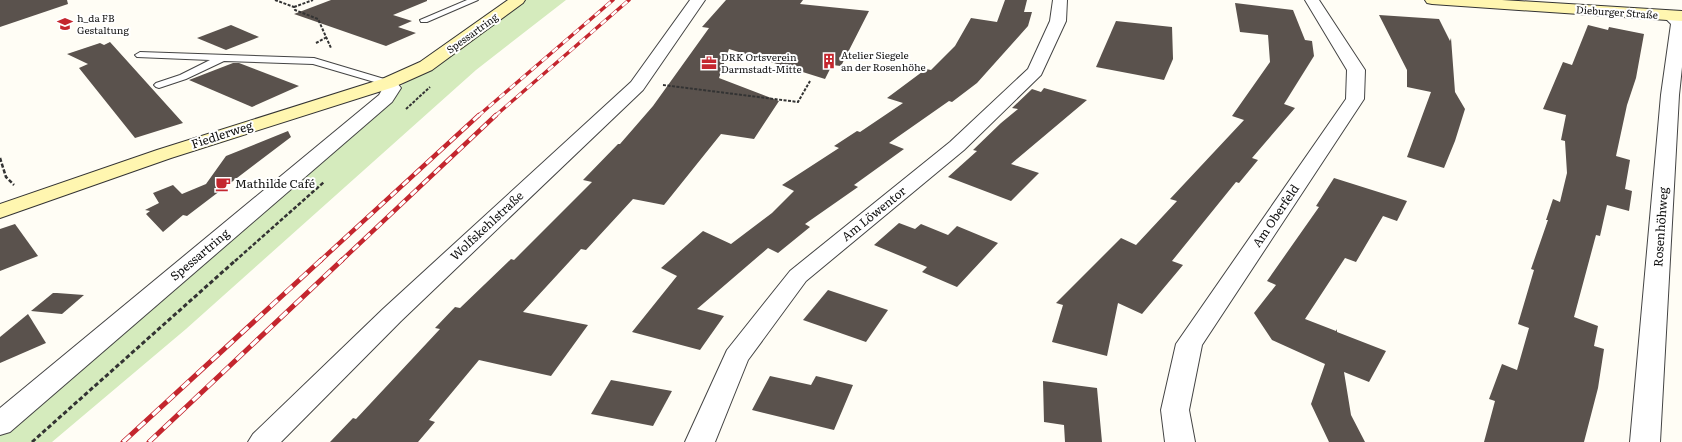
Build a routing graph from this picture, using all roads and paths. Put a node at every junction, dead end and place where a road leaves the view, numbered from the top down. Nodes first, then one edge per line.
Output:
1 (275, 0) edge
2 (313, 0) edge
3 (474, 0) edge
4 (518, 0) edge
5 (698, 0) edge
6 (1060, 0) edge
7 (1312, 0) edge
8 (1432, 0) edge
9 (294, 7) junction
10 (1676, 16) edge
11 (424, 20) dead end
12 (332, 50) dead end
13 (140, 55) dead end
14 (223, 58) junction
15 (426, 66) joint
16 (810, 81) dead end
17 (640, 82) junction
18 (388, 84) junction
19 (159, 85) dead end
20 (432, 86) dead end
21 (402, 112) dead end
22 (0, 158) edge
23 (326, 180) dead end
24 (13, 207) edge
25 (0, 424) edge
26 (32, 442) edge
27 (263, 442) edge
28 (700, 442) edge
29 (1180, 442) edge
30 (1645, 442) edge

1 - 9 path
2 - 9 path
3 - 11 lane
4 - 15 main road, Spessartring
5 - 17 street, Wolfskehlstraße
6 - 28 street, Am Löwentor
7 - 29 street, Am Oberfeld
8 - 10 main road, Dieburger Straße
9 - 12 path
10 - 30 street, Rosenhöhweg
13 - 14 lane
14 - 18 lane
14 - 19 lane
15 - 18 main road, Fiedlerweg
16 - 17 path
17 - 27 street, Wolfskehlstraße
18 - 24 main road, Fiedlerweg
18 - 25 street, Spessartring
20 - 21 path
22 - 24 path
23 - 26 path

